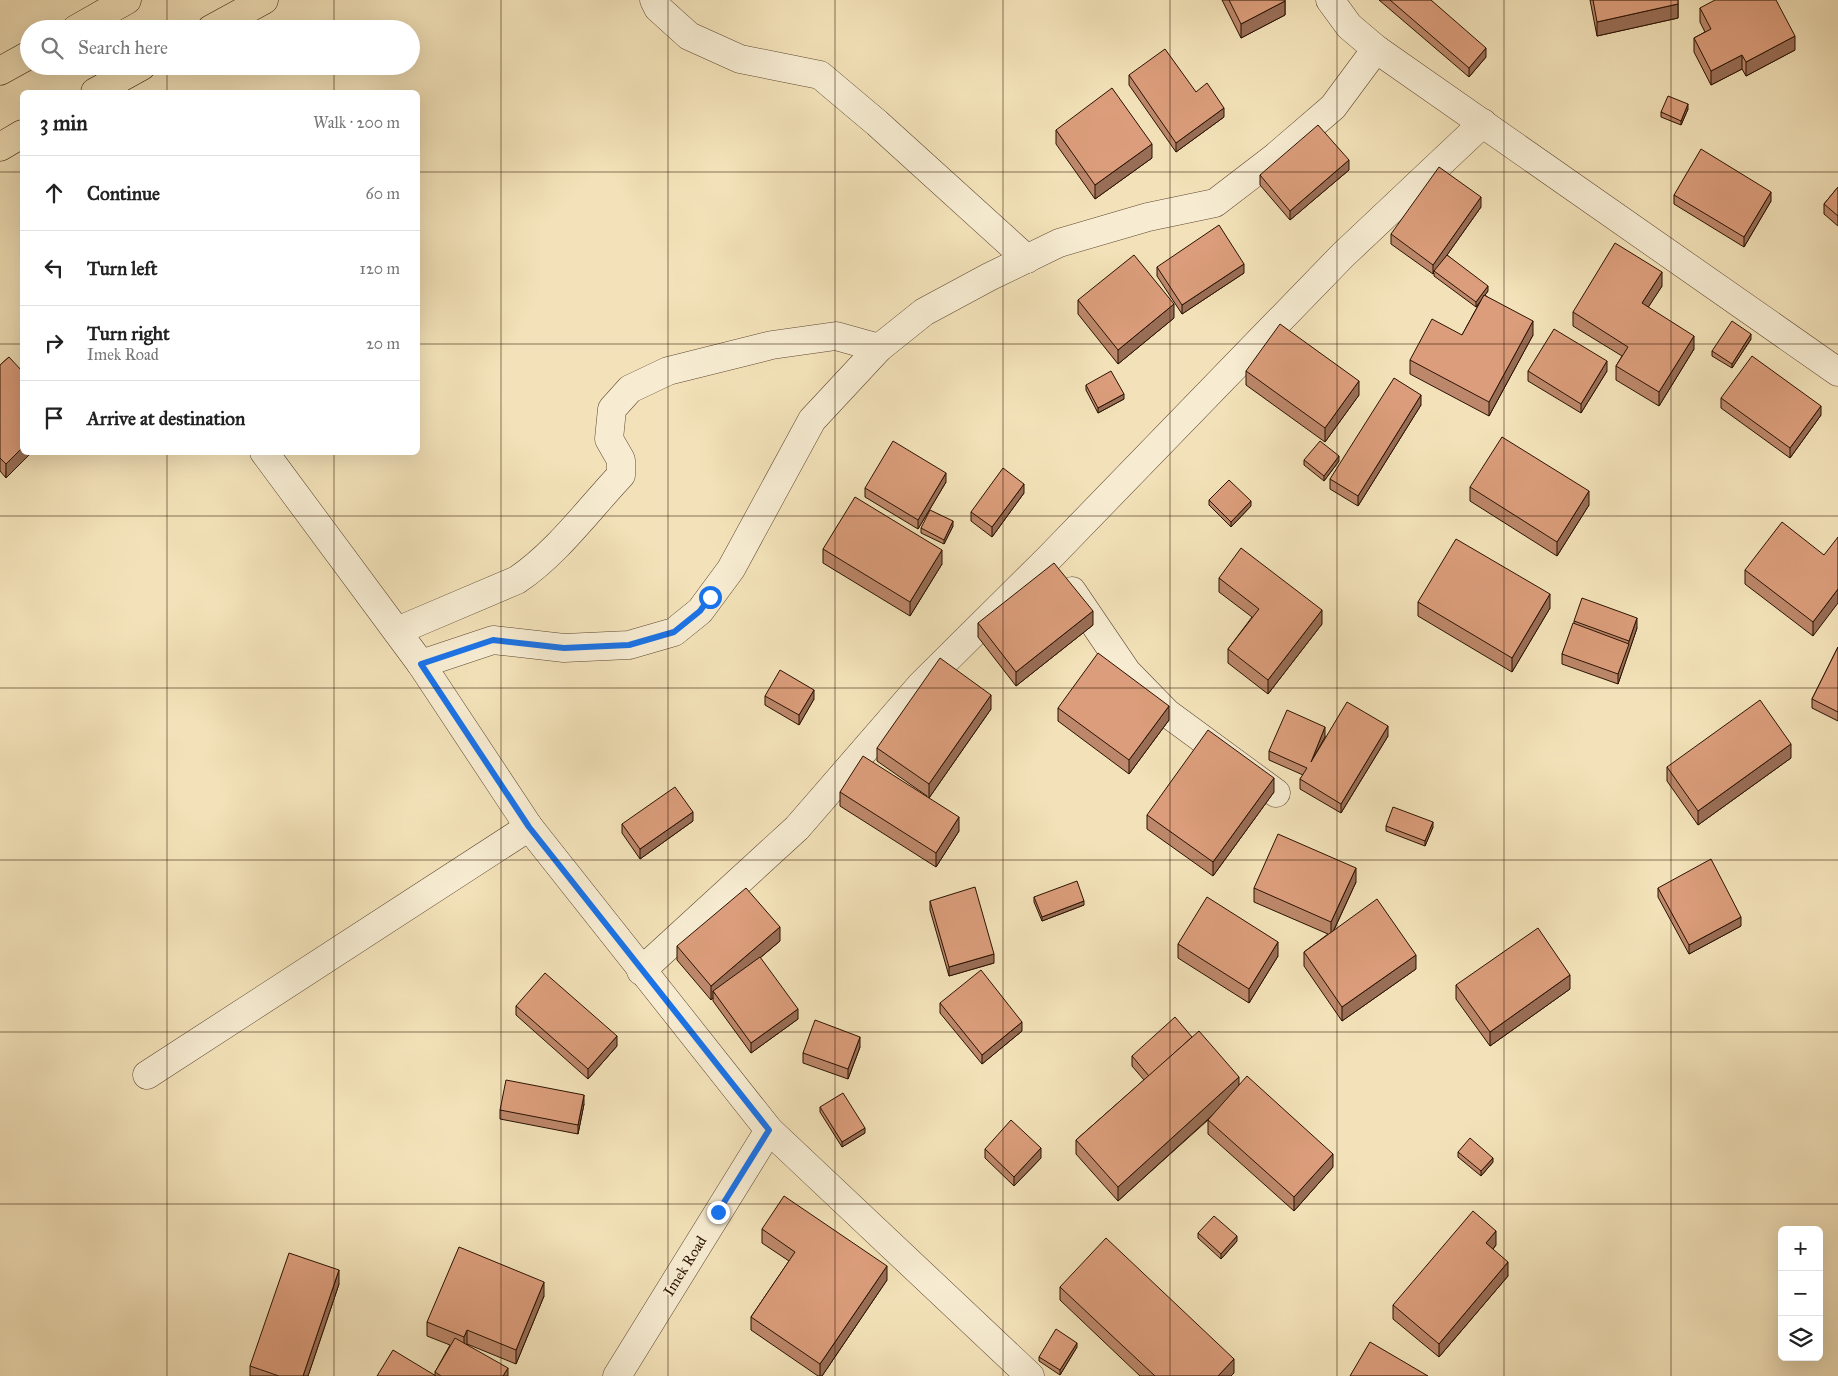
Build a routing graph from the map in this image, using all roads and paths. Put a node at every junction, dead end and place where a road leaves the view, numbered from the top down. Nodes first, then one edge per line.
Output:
1 (127, 0) edge
2 (264, 0) edge
3 (654, 0) edge
4 (1330, 0) edge
5 (92, 20) edge
6 (227, 20) edge
7 (1376, 49) junction
8 (20, 60) edge
9 (0, 71) edge
10 (126, 75) edge
11 (99, 90) edge
12 (1483, 123) junction
13 (20, 135) edge
14 (0, 147) edge
15 (1027, 259) junction
16 (879, 348) junction
17 (1838, 372) edge
18 (266, 455) edge
19 (1049, 558) junction
20 (397, 631) junction
21 (421, 664) junction
22 (1276, 793) dead end
23 (529, 827) junction
24 (641, 972) junction
25 (148, 1075) dead end
26 (769, 1130) junction
27 (617, 1376) edge
28 (1030, 1376) edge

1 - 5 highway
2 - 6 highway
3 - 15 street
4 - 7 street
7 - 12 street
7 - 15 street
8 - 9 highway
10 - 11 highway
12 - 17 street
12 - 19 street
13 - 14 highway
15 - 16 street
16 - 20 street
16 - 21 street
18 - 20 street
19 - 22 street
19 - 24 street
20 - 21 street
21 - 23 street
23 - 24 street
23 - 25 street
24 - 26 street
26 - 27 street, Imek Road
26 - 28 street

